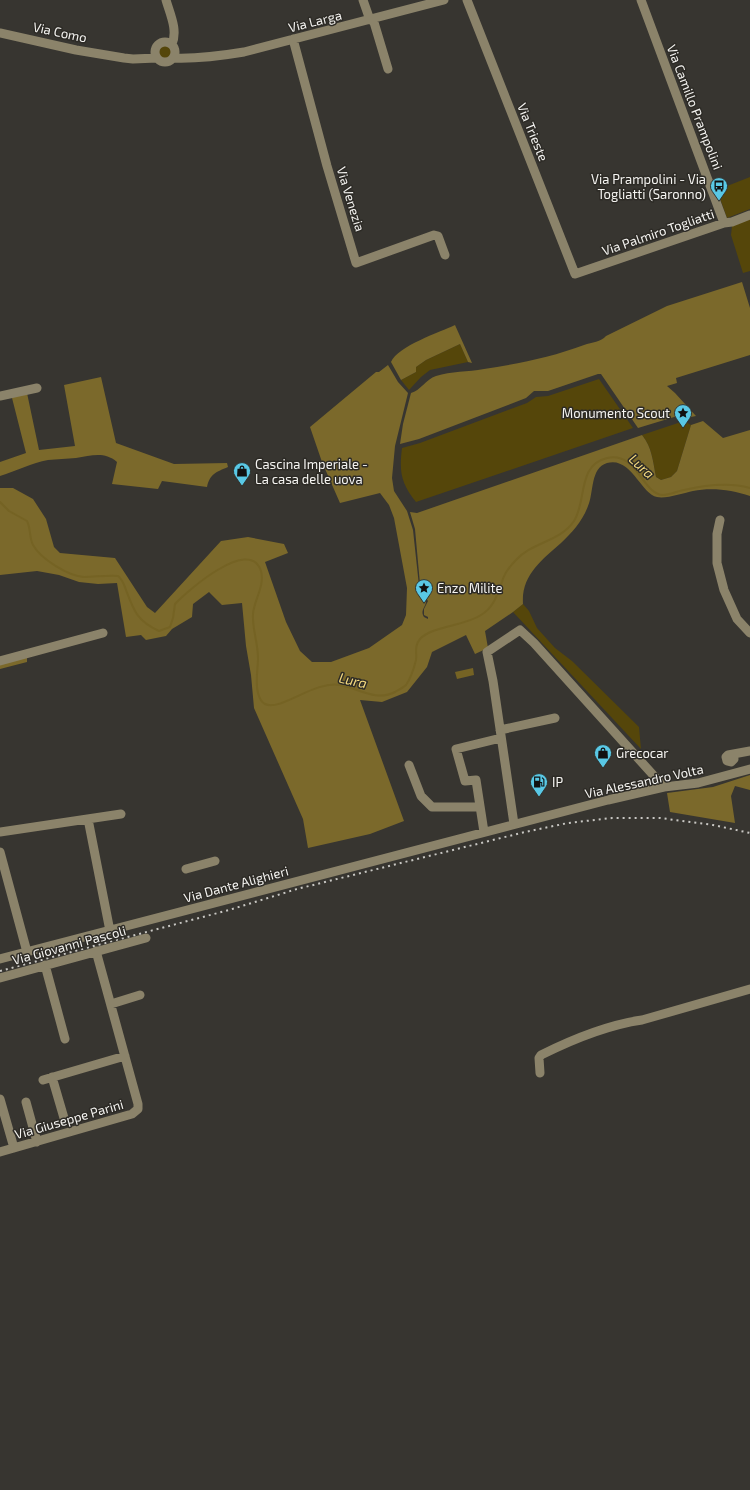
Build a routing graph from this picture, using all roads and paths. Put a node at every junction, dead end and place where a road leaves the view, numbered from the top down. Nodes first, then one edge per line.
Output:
1 (166, 0) edge
2 (363, 0) edge
3 (444, 0) edge
4 (466, 0) edge
5 (641, 0) edge
6 (372, 20) junction
7 (0, 33) edge
8 (293, 39) junction
9 (168, 48) junction
10 (114, 56) junction
11 (158, 58) junction
12 (388, 69) dead end
13 (750, 215) edge
14 (724, 223) junction
15 (445, 255) dead end
16 (575, 274) joint
17 (37, 388) dead end
18 (0, 396) edge
19 (720, 520) dead end
20 (103, 632) dead end
21 (750, 633) edge
22 (0, 661) edge
23 (555, 718) dead end
24 (501, 734) junction
25 (750, 751) edge
26 (733, 755) dead end
27 (409, 765) dead end
28 (750, 769) edge
29 (664, 787) junction
30 (480, 807) junction
31 (121, 814) dead end
32 (88, 819) junction
33 (514, 824) junction
34 (0, 832) edge
35 (481, 833) junction
36 (0, 852) edge
37 (215, 861) dead end
38 (186, 869) dead end
39 (110, 931) junction
40 (146, 938) dead end
41 (96, 951) junction
42 (28, 952) junction
43 (0, 959) edge
44 (45, 965) junction
45 (0, 978) edge
46 (750, 989) edge
47 (140, 995) dead end
48 (111, 1004) junction
49 (64, 1039) dead end
50 (125, 1056) junction
51 (540, 1073) dead end
52 (0, 1099) edge
53 (26, 1102) dead end
54 (64, 1118) dead end
55 (37, 1142) junction
56 (14, 1148) junction
57 (0, 1152) edge

1 - 9 street
2 - 6 street
3 - 6 street, Via Larga
4 - 16 street, Via Trieste
5 - 14 street, Via Camillo Prampolini
6 - 8 street, Via Larga
6 - 12 street
7 - 10 street, Via Como
8 - 9 street, Via Larga
8 - 15 street, Via Venezia
9 - 10 street, Via Como
9 - 11 street
9 - 11 street, Via Como
10 - 11 street, Via Como
13 - 14 street, Via Palmiro Togliatti
14 - 16 street, Via Palmiro Togliatti
17 - 18 street
19 - 21 street
20 - 22 street
23 - 24 street
24 - 29 street
24 - 30 street
24 - 33 street
25 - 26 street
27 - 30 street
28 - 29 street, Via Alessandro Volta
29 - 33 street, Via Alessandro Volta
30 - 35 street
31 - 32 street
32 - 34 street
32 - 39 street
33 - 35 street, Via Alessandro Volta
35 - 39 street, Via Dante Alighieri
36 - 42 street
37 - 38 street
39 - 42 street, Via Dante Alighieri
40 - 41 street, Via Giovanni Pascoli
41 - 44 street, Via Giovanni Pascoli
41 - 48 street, Via Giuseppe Parini
42 - 43 street, Via Dante Alighieri
44 - 45 street, Via Giovanni Pascoli
44 - 49 street
46 - 51 street
47 - 48 street
48 - 50 street, Via Giuseppe Parini
50 - 54 street
50 - 55 street, Via Giuseppe Parini
52 - 56 street
53 - 55 street
55 - 56 street, Via Giuseppe Parini
56 - 57 street, Via Giuseppe Parini

